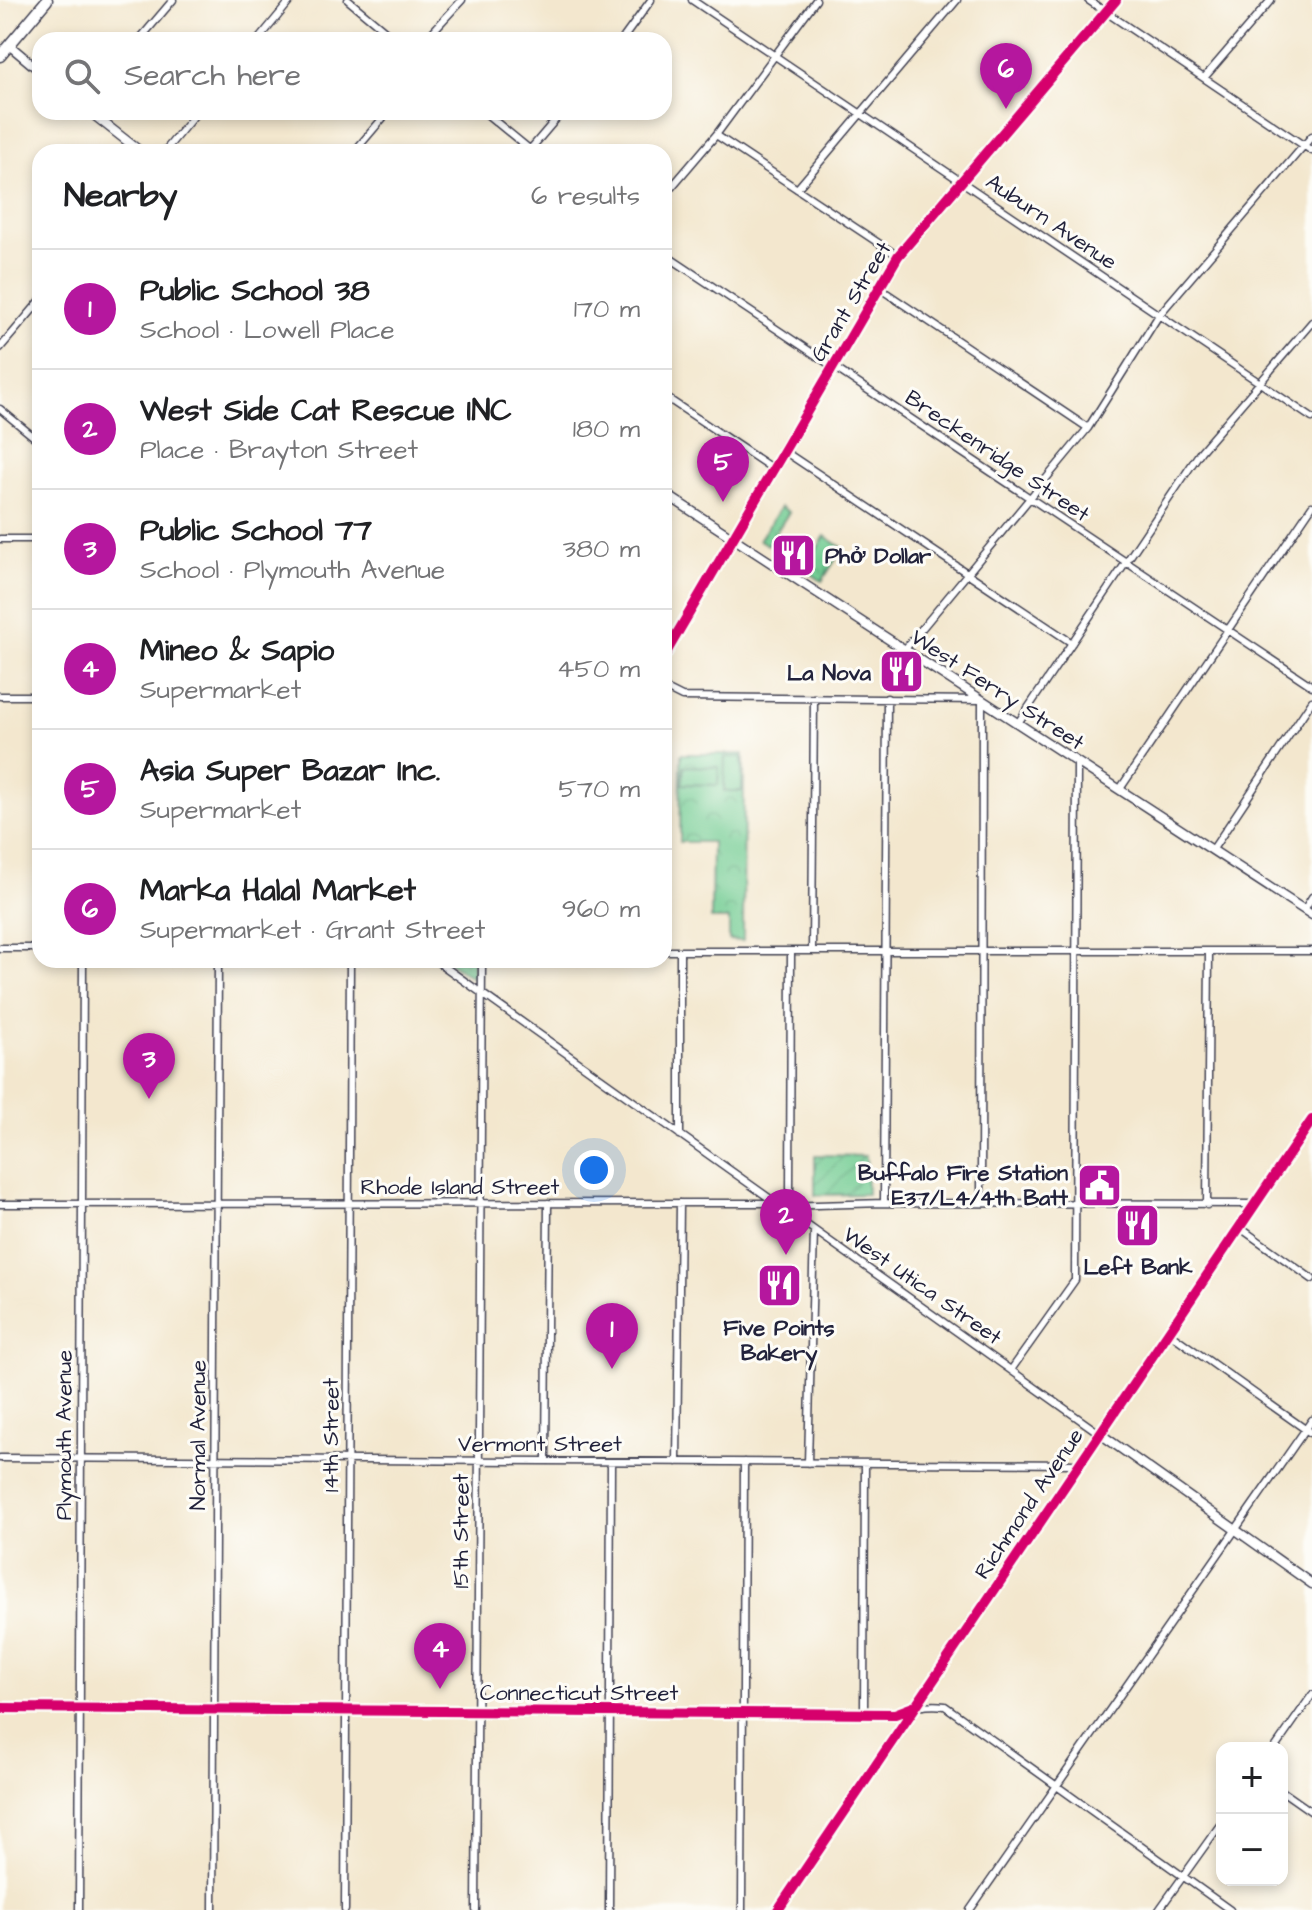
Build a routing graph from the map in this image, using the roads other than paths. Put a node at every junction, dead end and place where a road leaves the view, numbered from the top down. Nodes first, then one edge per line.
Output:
1 (47, 0) edge
2 (173, 0) edge
3 (291, 0) edge
4 (348, 0) edge
5 (462, 0) edge
6 (651, 0) edge
7 (692, 0) edge
8 (816, 0) edge
9 (957, 0) edge
10 (1088, 0) edge
11 (1116, 0) edge
12 (1271, 0) edge
13 (1106, 12) junction
14 (146, 32) edge
15 (265, 32) edge
16 (386, 32) edge
17 (432, 32) edge
18 (628, 32) edge
19 (6, 43) junction
20 (775, 55) junction
21 (0, 56) edge
22 (32, 64) edge
23 (1204, 78) junction
24 (861, 114) junction
25 (100, 120) edge
26 (190, 120) edge
27 (381, 120) edge
28 (494, 120) edge
29 (556, 120) edge
30 (716, 135) junction
31 (1312, 136) edge
32 (131, 144) edge
33 (171, 144) edge
34 (361, 144) edge
35 (523, 144) edge
36 (537, 144) edge
37 (1304, 145) junction
38 (1312, 151) edge
39 (961, 181) junction
40 (672, 187) edge
41 (797, 189) junction
42 (898, 256) junction
43 (672, 259) edge
44 (879, 288) junction
45 (32, 310) edge
46 (1159, 315) junction
47 (1312, 322) edge
48 (0, 348) edge
49 (833, 367) junction
50 (1259, 382) junction
51 (672, 401) edge
52 (0, 409) edge
53 (1312, 418) edge
54 (1088, 428) junction
55 (32, 435) edge
56 (784, 451) junction
57 (773, 469) junction
58 (672, 498) edge
59 (1030, 499) junction
60 (1312, 506) edge
61 (733, 538) junction
62 (0, 539) edge
63 (32, 539) edge
64 (1126, 562) junction
65 (968, 574) junction
66 (1228, 629) junction
67 (672, 642) edge
68 (1072, 643) junction
69 (905, 649) junction
70 (1312, 686) edge
71 (672, 692) edge
72 (0, 696) edge
73 (32, 696) edge
74 (814, 698) junction
75 (887, 698) junction
76 (982, 700) junction
77 (1312, 701) edge
78 (1018, 723) junction
79 (1077, 762) junction
80 (1120, 789) junction
81 (1213, 849) junction
82 (1312, 897) edge
83 (1308, 912) edge
84 (0, 948) edge
85 (32, 948) edge
86 (672, 951) edge
87 (680, 951) junction
88 (791, 951) junction
89 (812, 951) junction
90 (887, 951) junction
91 (1312, 951) edge
92 (982, 952) junction
93 (1076, 952) junction
94 (1209, 952) junction
95 (83, 968) edge
96 (218, 968) edge
97 (350, 968) edge
98 (446, 968) edge
99 (482, 968) edge
100 (482, 994) junction
101 (1311, 1124) edge
102 (680, 1135) junction
103 (481, 1203) junction
104 (548, 1203) junction
105 (680, 1203) junction
106 (884, 1203) junction
107 (981, 1203) junction
108 (0, 1204) edge
109 (82, 1204) junction
110 (216, 1204) junction
111 (1075, 1204) junction
112 (1255, 1204) junction
113 (349, 1205) junction
114 (1207, 1205) junction
115 (783, 1206) junction
116 (1239, 1227) junction
117 (814, 1230) junction
118 (1312, 1279) edge
119 (1168, 1332) junction
120 (1011, 1370) junction
121 (1312, 1420) edge
122 (1309, 1432) edge
123 (1099, 1433) junction
124 (0, 1458) edge
125 (81, 1459) junction
126 (215, 1459) junction
127 (348, 1460) junction
128 (478, 1461) junction
129 (546, 1461) junction
130 (611, 1462) junction
131 (677, 1462) junction
132 (744, 1462) junction
133 (808, 1463) junction
134 (865, 1463) junction
135 (1079, 1464) junction
136 (1236, 1530) junction
137 (1312, 1584) edge
138 (1312, 1695) edge
139 (916, 1706) junction
140 (0, 1708) edge
141 (80, 1709) junction
142 (346, 1710) junction
143 (213, 1711) junction
144 (477, 1711) junction
145 (610, 1712) junction
146 (742, 1713) junction
147 (864, 1714) junction
148 (1279, 1742) edge
149 (1056, 1786) junction
150 (1288, 1795) edge
151 (1312, 1812) edge
152 (1216, 1830) edge
153 (1183, 1876) junction
154 (79, 1910) edge
155 (213, 1910) edge
156 (345, 1910) edge
157 (476, 1910) edge
158 (609, 1910) edge
159 (742, 1910) edge
160 (778, 1910) edge
161 (970, 1910) edge
162 (1159, 1910) edge
163 (1230, 1910) edge

1 - 19 main road
2 - 14 street
3 - 15 street
4 - 16 street
5 - 17 street
6 - 18 street
7 - 20 street, Auburn Avenue
8 - 20 street
9 - 24 street
10 - 13 street
11 - 13 street, Grant Street
12 - 23 street
13 - 23 street
13 - 39 street, Grant Street
19 - 21 main road
19 - 22 street
20 - 24 street, Auburn Avenue
20 - 30 street
23 - 37 street
24 - 39 street, Auburn Avenue
24 - 41 street
25 - 32 street
26 - 33 street
27 - 34 street
28 - 35 street
29 - 36 street
30 - 40 street
30 - 41 street
31 - 37 street
37 - 38 street
37 - 46 street
39 - 42 street, Grant Street
39 - 46 street, Auburn Avenue
41 - 42 street
42 - 44 street, Grant Street
43 - 49 street, Breckenridge Street
44 - 49 street, Grant Street
44 - 54 street
45 - 48 street
46 - 50 street, Auburn Avenue
46 - 54 street
47 - 50 street
49 - 56 street, Grant Street
49 - 59 street, Breckenridge Street
50 - 53 street, Auburn Avenue
50 - 64 street
51 - 57 street
52 - 55 street
54 - 59 street
56 - 57 street, Grant Street
56 - 65 street
57 - 61 street, Grant Street
58 - 61 street, West Ferry Street
59 - 64 street, Breckenridge Street
59 - 65 street
60 - 66 street
61 - 67 street, Grant Street
61 - 69 street, West Ferry Street
62 - 63 street
64 - 66 street, Breckenridge Street
64 - 68 street
65 - 68 street
65 - 69 street
66 - 70 street, Breckenridge Street
66 - 80 street
68 - 78 street
69 - 76 street, West Ferry Street
71 - 74 street
72 - 73 street
74 - 75 street
74 - 89 street
75 - 76 street
75 - 90 street
76 - 78 street, West Ferry Street
76 - 92 street
77 - 81 street
78 - 79 street, West Ferry Street
79 - 80 street, West Ferry Street
79 - 93 street
80 - 81 street, West Ferry Street
81 - 83 street, West Ferry Street
82 - 83 street
84 - 85 street
86 - 87 street
87 - 88 street
87 - 102 street
88 - 89 street
88 - 115 street
89 - 90 street
90 - 92 street
90 - 106 street
91 - 94 street
92 - 93 street
92 - 107 street
93 - 94 street
93 - 111 street
94 - 114 street
95 - 109 street, Plymouth Avenue
96 - 110 street, Normal Avenue
97 - 113 street, 14th Street
98 - 100 street, West Utica Street
99 - 100 street, 15th Street
100 - 102 street, West Utica Street
100 - 103 street, 15th Street
101 - 112 street, Richmond Avenue
102 - 115 street, West Utica Street
103 - 104 street, Rhode Island Street
103 - 113 street, Rhode Island Street
103 - 128 street, 15th Street
104 - 105 street, Rhode Island Street
104 - 129 street
105 - 115 street, Rhode Island Street
105 - 131 street
106 - 107 street, Rhode Island Street
106 - 115 street, Rhode Island Street
107 - 111 street, Rhode Island Street
108 - 109 street, Rhode Island Street
109 - 110 street, Rhode Island Street
109 - 125 street, Plymouth Avenue
110 - 113 street, Rhode Island Street
110 - 126 street, Normal Avenue
111 - 114 street, Rhode Island Street
111 - 120 street
112 - 114 street, Rhode Island Street
112 - 116 street, Richmond Avenue
113 - 127 street, 14th Street
115 - 117 street, West Utica Street
116 - 118 street
116 - 119 street, Richmond Avenue
117 - 120 street, West Utica Street
117 - 133 street
119 - 122 street
119 - 123 street, Richmond Avenue
120 - 123 street, West Utica Street
121 - 122 street
122 - 136 street
123 - 135 street, Richmond Avenue
123 - 136 street, West Utica Street
124 - 125 street, Vermont Street
125 - 126 street, Vermont Street
125 - 141 street, Plymouth Avenue
126 - 127 street, Vermont Street
126 - 143 street, Normal Avenue
127 - 128 street, Vermont Street
127 - 142 street, 14th Street
128 - 129 street, Vermont Street
128 - 144 street, 15th Street
129 - 130 street, Vermont Street
130 - 131 street, Vermont Street
130 - 145 street
131 - 132 street, Vermont Street
132 - 133 street, Vermont Street
132 - 146 street
133 - 134 street, Vermont Street
134 - 135 street, Vermont Street
134 - 147 street
135 - 139 street, Richmond Avenue
136 - 137 street, West Utica Street
136 - 149 street
138 - 148 street
139 - 147 street, Connecticut Street
139 - 149 street
139 - 160 street, Richmond Avenue
140 - 141 street, Connecticut Street
141 - 143 street, Connecticut Street
141 - 154 street, Plymouth Avenue
142 - 143 street, Connecticut Street
142 - 144 street, Connecticut Street
142 - 156 street, 14th Street
143 - 155 street, Normal Avenue
144 - 145 street, Connecticut Street
144 - 157 street, 15th Street
145 - 146 street, Connecticut Street
145 - 158 street
146 - 147 street, Connecticut Street
146 - 159 street
149 - 153 street
149 - 161 street
150 - 151 street
152 - 153 street
153 - 162 street
153 - 163 street

